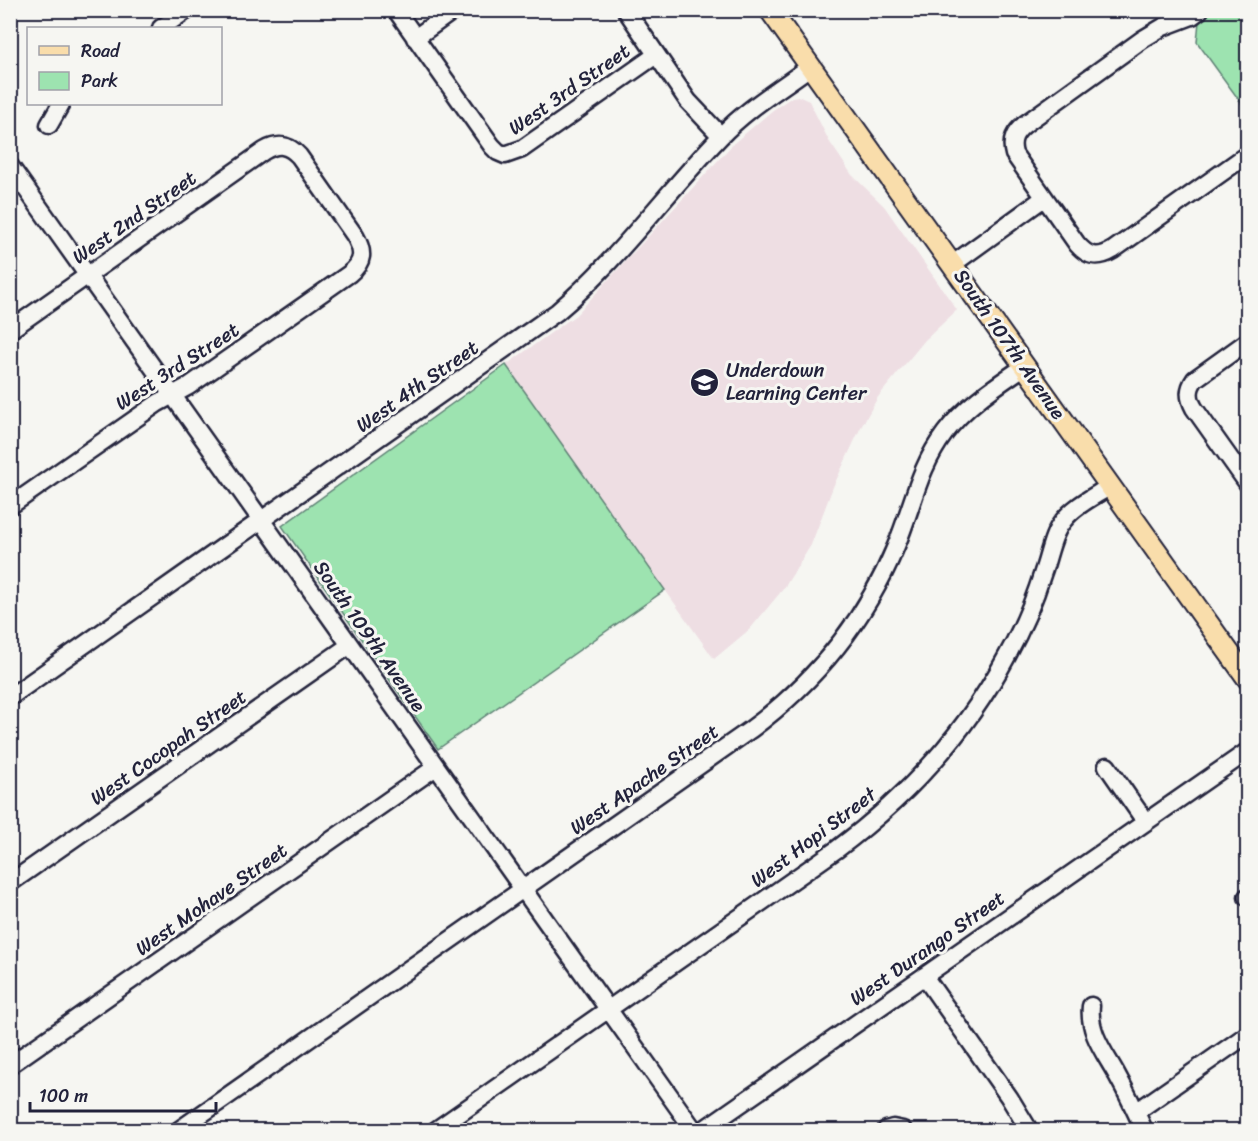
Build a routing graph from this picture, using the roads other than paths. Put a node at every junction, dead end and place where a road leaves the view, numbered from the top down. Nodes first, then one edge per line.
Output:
1 (187, 10) edge
2 (396, 10) edge
3 (454, 10) edge
4 (626, 10) edge
5 (770, 10) edge
6 (1199, 11) edge
7 (162, 27) edge
8 (415, 38) junction
9 (656, 55) junction
10 (811, 66) junction
11 (60, 105) edge
12 (49, 125) dead end
13 (720, 136) junction
14 (284, 145) joint
15 (1248, 154) edge
16 (10, 166) edge
17 (1044, 198) junction
18 (953, 264) junction
19 (88, 275) junction
20 (10, 330) edge
21 (1248, 341) edge
22 (1025, 366) junction
23 (173, 395) junction
24 (1248, 484) edge
25 (1110, 486) junction
26 (10, 506) edge
27 (262, 520) junction
28 (350, 645) junction
29 (1248, 679) edge
30 (10, 697) edge
31 (1248, 751) edge
32 (1107, 766) dead end
33 (436, 767) junction
34 (1145, 821) junction
35 (10, 883) edge
36 (524, 889) junction
37 (924, 976) junction
38 (1091, 1006) dead end
39 (609, 1009) junction
40 (1248, 1034) edge
41 (10, 1065) edge
42 (1136, 1112) junction
43 (179, 1131) edge
44 (436, 1131) edge
45 (694, 1131) edge
46 (704, 1131) edge
47 (1029, 1131) edge
48 (1144, 1131) edge

1 - 7 street
2 - 8 street
3 - 8 street
4 - 9 street
5 - 10 main road, South 107th Avenue
6 - 17 street
8 - 9 street, West 3rd Street
9 - 13 street
10 - 13 street, West 4th Street
10 - 18 main road, South 107th Avenue
11 - 12 street
13 - 27 street, West 4th Street
14 - 19 street, West 2nd Street
14 - 23 street, West 3rd Street
15 - 17 street
16 - 19 street, South 109th Avenue
17 - 18 street
18 - 22 main road, South 107th Avenue
19 - 20 street, West 2nd Street
19 - 23 street, South 109th Avenue
21 - 24 street
22 - 25 main road, South 107th Avenue
22 - 36 street, West Apache Street
23 - 26 street, West 3rd Street
23 - 27 street, South 109th Avenue
25 - 29 main road, South 107th Avenue
25 - 39 street, West Hopi Street
27 - 28 street, South 109th Avenue
27 - 30 street, West 4th Street
28 - 33 street, South 109th Avenue
28 - 35 street, West Cocopah Street
31 - 34 street, West Durango Street
32 - 34 street
33 - 36 street, South 109th Avenue
33 - 41 street, West Mohave Street
34 - 37 street, West Durango Street
36 - 39 street, South 109th Avenue
36 - 43 street, West Apache Street
37 - 46 street, West Durango Street
37 - 47 street
38 - 42 street
39 - 44 street, West Hopi Street
39 - 45 street, South 109th Avenue
40 - 42 street
42 - 48 street

